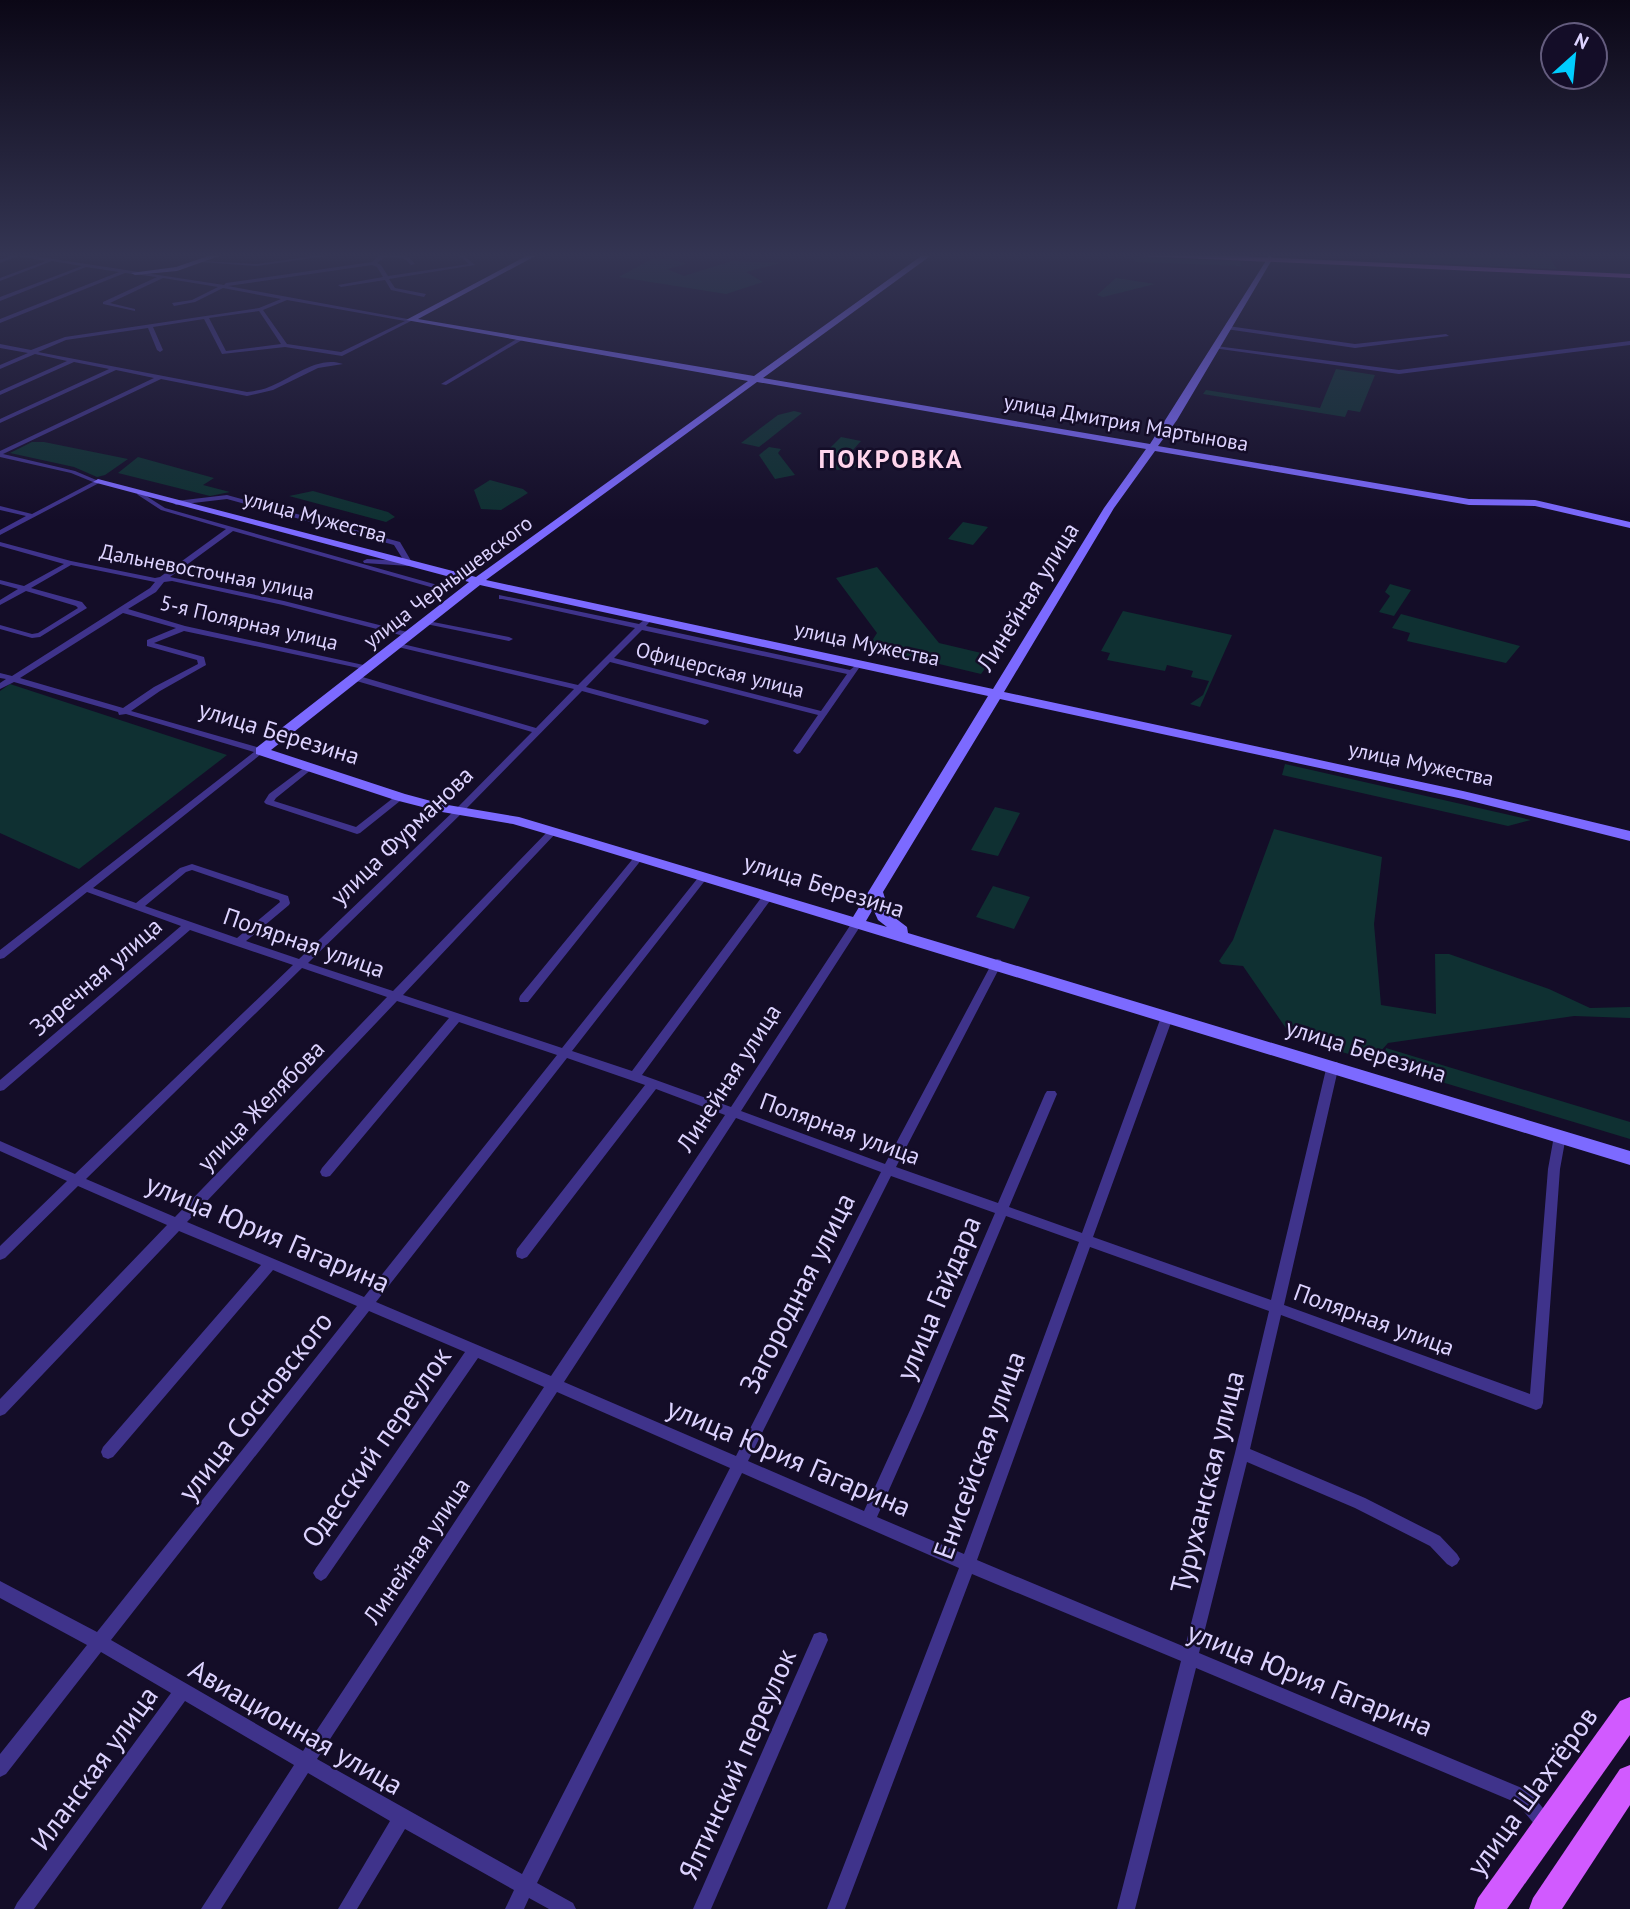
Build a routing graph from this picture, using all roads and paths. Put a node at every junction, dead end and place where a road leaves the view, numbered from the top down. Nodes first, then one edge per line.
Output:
1 (55, 343) edge
2 (157, 343) edge
3 (219, 343) edge
4 (364, 343) edge
5 (513, 343) edge
6 (544, 343) edge
7 (807, 343) edge
8 (1219, 343) edge
9 (1340, 343) edge
10 (1374, 343) edge
11 (1630, 343) edge
12 (285, 345) joint
13 (0, 346) edge
14 (1216, 348) junction
15 (160, 350) dead end
16 (33, 352) junction
17 (74, 360) junction
18 (338, 363) dead end
19 (0, 367) edge
20 (116, 368) junction
21 (160, 377) junction
22 (756, 380) junction
23 (444, 384) dead end
24 (0, 393) edge
25 (0, 421) edge
26 (1153, 447) junction
27 (0, 454) edge
28 (98, 482) junction
29 (140, 494) junction
30 (177, 503) junction
31 (0, 508) edge
32 (33, 516) junction
33 (1630, 525) edge
34 (232, 528) junction
35 (0, 533) edge
36 (0, 544) edge
37 (342, 558) junction
38 (70, 563) junction
39 (409, 564) junction
40 (161, 580) junction
41 (478, 581) junction
42 (0, 582) edge
43 (437, 586) dead end
44 (25, 589) junction
45 (502, 597) dead end
46 (0, 603) edge
47 (122, 610) junction
48 (426, 622) junction
49 (645, 622) junction
50 (0, 627) edge
51 (183, 628) junction
52 (408, 635) junction
53 (509, 639) dead end
54 (398, 645) junction
55 (607, 659) junction
56 (368, 668) junction
57 (855, 668) junction
58 (0, 675) edge
59 (356, 678) junction
60 (13, 679) junction
61 (0, 687) edge
62 (579, 688) junction
63 (996, 693) junction
64 (122, 713) junction
65 (824, 714) junction
66 (705, 722) dead end
67 (538, 731) junction
68 (261, 751) junction
69 (797, 751) dead end
70 (309, 767) junction
71 (400, 797) junction
72 (459, 811) junction
73 (553, 831) junction
74 (1630, 836) edge
75 (639, 857) junction
76 (704, 876) junction
77 (87, 889) junction
78 (876, 892) junction
79 (768, 896) junction
80 (137, 907) junction
81 (857, 923) junction
82 (188, 926) junction
83 (913, 938) junction
84 (239, 943) junction
85 (0, 955) edge
86 (302, 962) junction
87 (997, 963) junction
88 (394, 996) junction
89 (524, 999) dead end
90 (1167, 1017) junction
91 (456, 1018) junction
92 (562, 1053) junction
93 (1333, 1066) junction
94 (634, 1077) junction
95 (653, 1084) junction
96 (0, 1087) edge
97 (1051, 1094) dead end
98 (733, 1113) junction
99 (1560, 1136) junction
100 (0, 1146) edge
101 (1630, 1158) edge
102 (888, 1170) junction
103 (326, 1172) dead end
104 (78, 1180) junction
105 (1003, 1209) junction
106 (177, 1224) junction
107 (1086, 1239) junction
108 (522, 1253) dead end
109 (0, 1254) edge
110 (271, 1263) junction
111 (367, 1304) junction
112 (1277, 1307) junction
113 (475, 1350) junction
114 (555, 1386) junction
115 (0, 1409) edge
116 (108, 1452) dead end
117 (1242, 1453) junction
118 (741, 1465) junction
119 (868, 1519) junction
120 (1452, 1559) dead end
121 (968, 1564) junction
122 (321, 1573) dead end
123 (0, 1588) edge
124 (820, 1640) dead end
125 (99, 1642) junction
126 (1191, 1659) junction
127 (182, 1691) junction
128 (1630, 1711) edge
129 (304, 1762) junction
130 (0, 1768) edge
131 (1630, 1779) edge
132 (402, 1818) junction
133 (1548, 1827) junction
134 (526, 1885) junction
135 (23, 1909) edge
136 (209, 1909) edge
137 (347, 1909) edge
138 (514, 1909) edge
139 (567, 1909) edge
140 (702, 1909) edge
141 (836, 1909) edge
142 (1126, 1909) edge
143 (1489, 1909) edge
144 (1544, 1909) edge

1 - 16 street
2 - 15 street
3 - 12 street
4 - 12 street
5 - 23 street
6 - 22 street, улица Дмитрия Мартынова
7 - 22 street, улица Чернышевского
8 - 14 street, Линейная улица
9 - 10 street
11 - 14 street
13 - 16 street
14 - 26 street, Линейная улица
16 - 17 street
16 - 19 street
17 - 20 street
17 - 24 street
18 - 21 street
20 - 21 street
20 - 25 street
21 - 27 street
22 - 26 street, улица Дмитрия Мартынова
22 - 41 street, улица Чернышевского
26 - 33 street, улица Дмитрия Мартынова
26 - 63 street, Линейная улица
27 - 28 street
28 - 29 street, улица Мужества
28 - 32 street
29 - 30 street, улица Мужества
29 - 34 street
30 - 39 street, улица Мужества
30 - 39 street
31 - 32 street
32 - 35 street
34 - 37 street
34 - 40 street
36 - 38 street, Дальневосточная улица
37 - 39 street
37 - 43 street
38 - 40 street, Дальневосточная улица
38 - 44 street
39 - 41 street, улица Мужества
40 - 47 street
40 - 52 street, Дальневосточная улица
41 - 48 street, улица Чернышевского
41 - 49 street, улица Мужества
42 - 44 street
44 - 46 street
44 - 50 street
45 - 49 street
47 - 51 street, 5-я Полярная улица
47 - 60 street
48 - 52 street, улица Чернышевского
48 - 53 street
49 - 55 street, улица Фурманова
49 - 57 street, улица Мужества
51 - 56 street, 5-я Полярная улица
51 - 64 street
52 - 54 street, улица Чернышевского
54 - 56 street, улица Чернышевского
54 - 62 street
55 - 62 street, улица Фурманова
55 - 65 street, Офицерская улица
56 - 59 street, улица Чернышевского
57 - 63 street, улица Мужества
57 - 65 street
58 - 60 street, улица Березина
59 - 67 street, 5-я Полярная улица
59 - 68 street, улица Чернышевского
60 - 61 street
60 - 64 street, улица Березина
62 - 66 street
62 - 67 street, улица Фурманова
63 - 74 street, улица Мужества
63 - 78 street, Линейная улица
64 - 68 street, улица Березина
65 - 69 street
67 - 72 street, улица Фурманова
68 - 70 street, улица Березина
68 - 77 street, улица Чернышевского
70 - 71 street, улица Березина
70 - 71 street
71 - 72 street, улица Березина
72 - 73 street, улица Березина
72 - 86 street, улица Фурманова
73 - 75 street, улица Березина
73 - 88 street, улица Желябова
75 - 76 street, улица Березина
75 - 89 street
76 - 79 street, улица Березина
76 - 92 street, улица Сосновского
77 - 80 street, Полярная улица
77 - 85 street, улица Чернышевского
78 - 81 street, Линейная улица
78 - 83 street
79 - 81 street, улица Березина
79 - 94 street
80 - 82 street, Полярная улица
80 - 84 street
81 - 83 street, улица Березина
81 - 98 street, Линейная улица
82 - 84 street, Полярная улица
82 - 96 street, Заречная улица
83 - 87 street, улица Березина
84 - 86 street, Полярная улица
86 - 88 street, Полярная улица
86 - 104 street, улица Фурманова
87 - 90 street, улица Березина
87 - 102 street, Загородная улица
88 - 91 street, Полярная улица
88 - 106 street, улица Желябова
90 - 93 street, улица Березина
90 - 107 street, Енисейская улица
91 - 92 street, Полярная улица
91 - 103 street
92 - 94 street, Полярная улица
92 - 111 street, улица Сосновского
93 - 99 street, улица Березина
93 - 112 street, Туруханская улица
94 - 95 street, Полярная улица
95 - 98 street, Полярная улица
95 - 108 street
97 - 105 street, улица Гайдара
98 - 102 street, Полярная улица
98 - 114 street, Линейная улица
99 - 101 street, улица Березина
99 - 112 street, Полярная улица
100 - 104 street, улица Юрия Гагарина
102 - 105 street, Полярная улица
102 - 118 street, Загородная улица
104 - 106 street, улица Юрия Гагарина
104 - 109 street, улица Фурманова
105 - 107 street, Полярная улица
105 - 119 street, улица Гайдара
106 - 110 street, улица Юрия Гагарина
106 - 115 street, улица Желябова
107 - 112 street, Полярная улица
107 - 121 street, Енисейская улица
110 - 111 street, улица Юрия Гагарина
110 - 116 street
111 - 113 street, улица Юрия Гагарина
111 - 125 street, улица Сосновского
112 - 117 street, Туруханская улица
113 - 114 street, улица Юрия Гагарина
113 - 122 street, Одесский переулок
114 - 118 street, улица Юрия Гагарина
114 - 129 street, Линейная улица
117 - 120 street
117 - 126 street, Туруханская улица
118 - 119 street, улица Юрия Гагарина
118 - 134 street, Загородная улица
119 - 121 street, улица Юрия Гагарина
121 - 126 street, улица Юрия Гагарина
121 - 141 street, Енисейская улица
123 - 125 street, Авиационная улица
124 - 140 street, Ялтинский переулок
125 - 127 street, Авиационная улица
125 - 130 street, улица Сосновского
126 - 133 street, улица Юрия Гагарина
126 - 142 street, Туруханская улица
127 - 129 street, Авиационная улица
127 - 135 street, Иланская улица
128 - 133 main road, улица Шахтёров
129 - 132 street, Авиационная улица
129 - 136 street, Линейная улица
131 - 144 main road
132 - 134 street, Авиационная улица
132 - 137 street
133 - 143 main road, улица Шахтёров
134 - 138 street, Загородная улица
134 - 139 street, Авиационная улица

